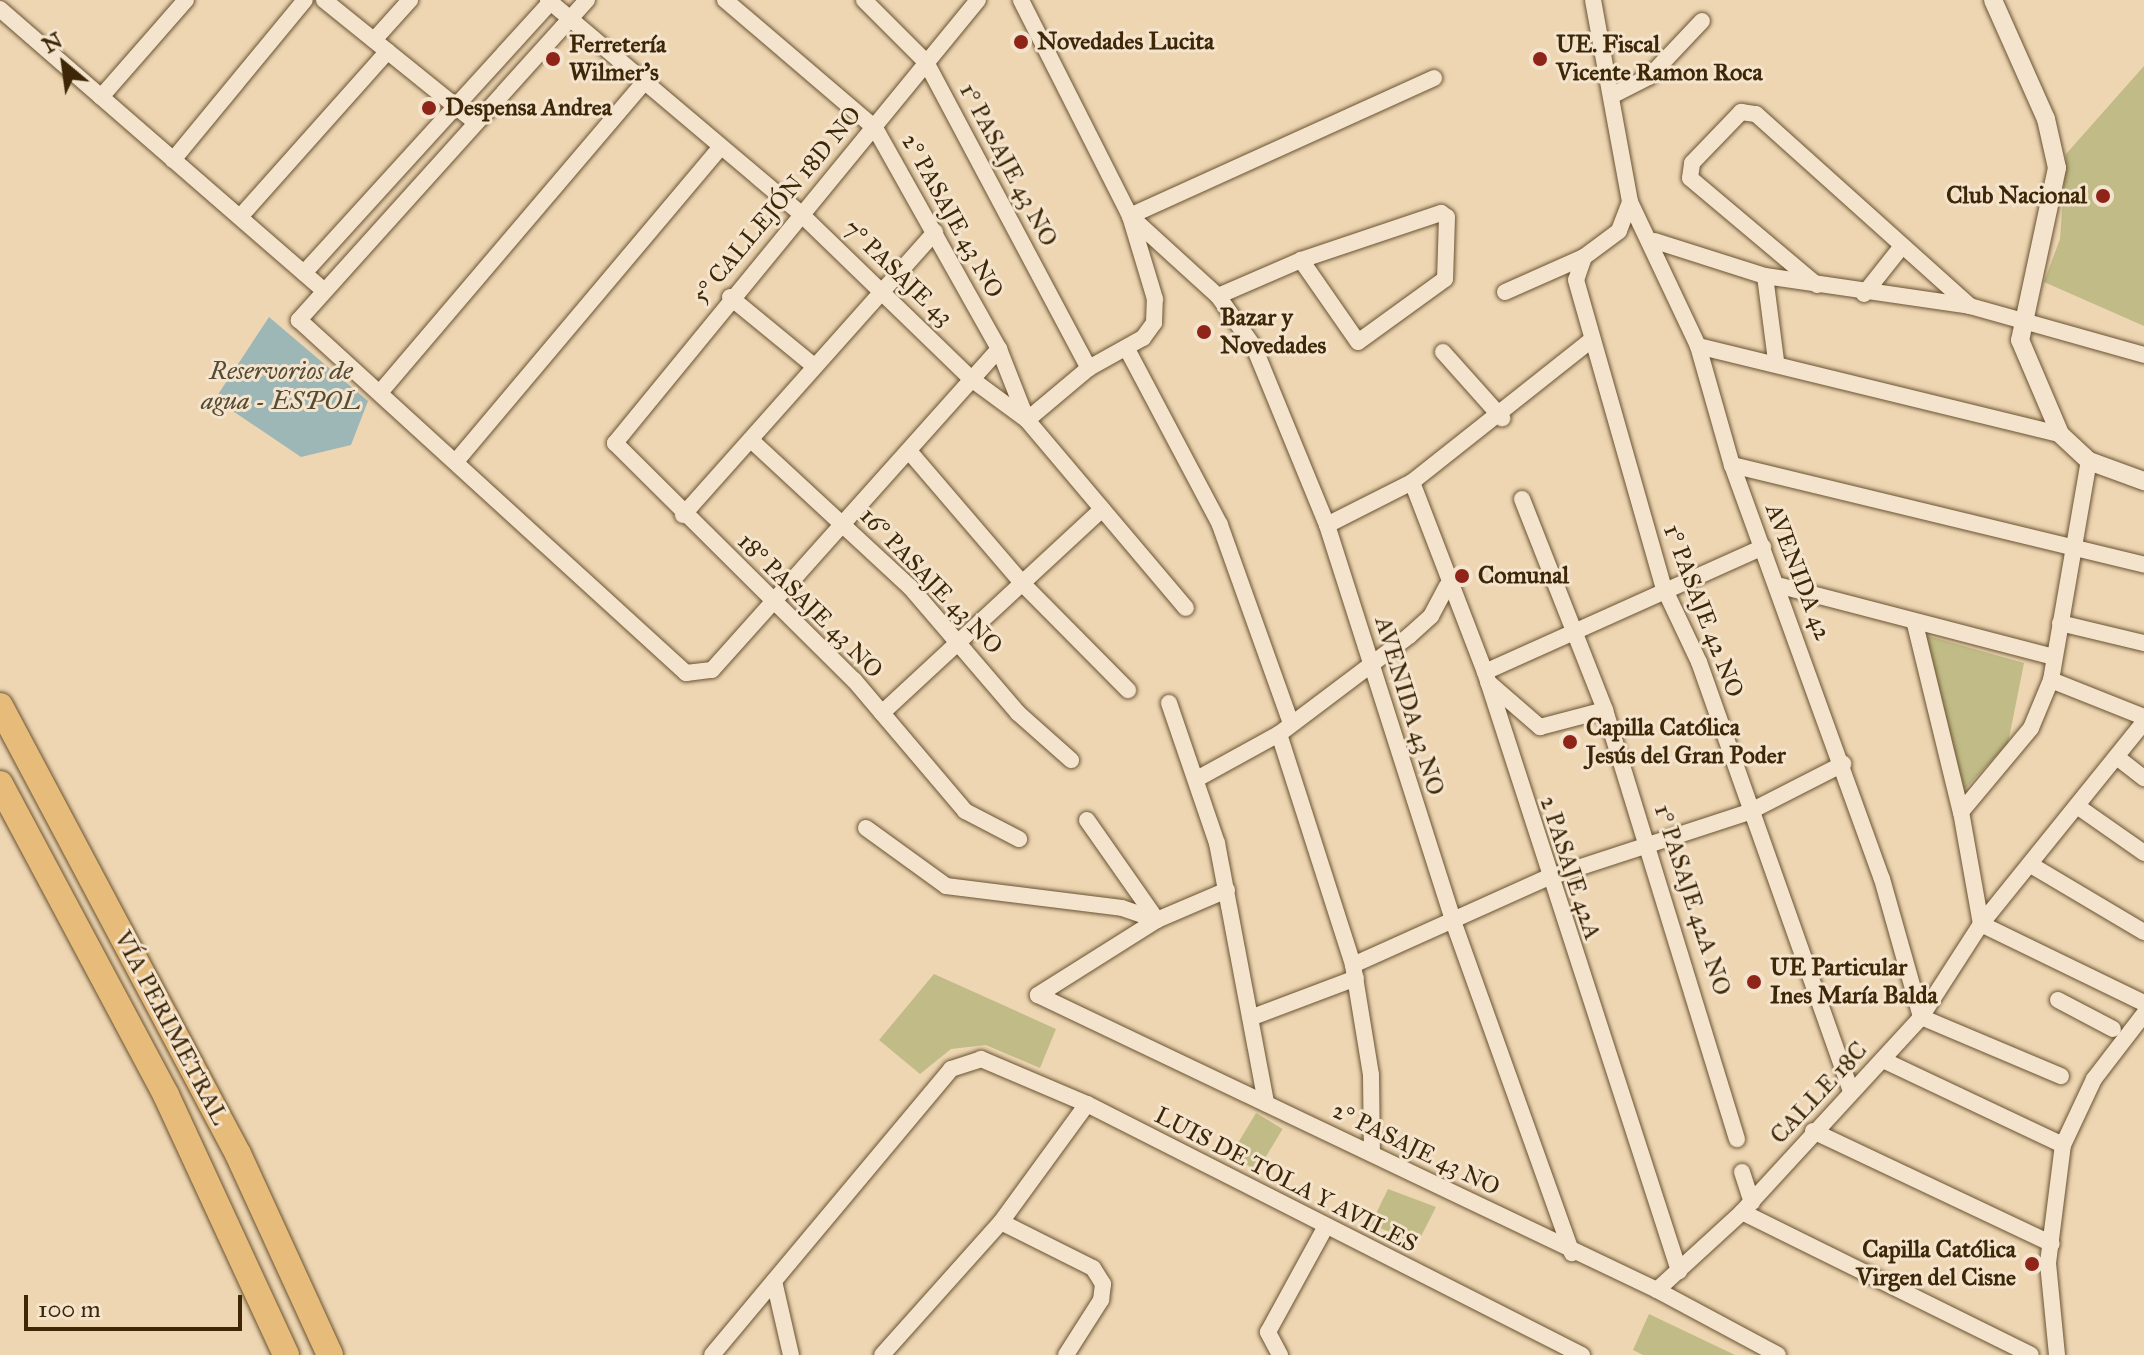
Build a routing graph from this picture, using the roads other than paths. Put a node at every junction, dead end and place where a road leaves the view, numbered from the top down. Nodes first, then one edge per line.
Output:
1 (186, 0) edge
2 (305, 0) edge
3 (324, 0) edge
4 (410, 0) edge
5 (587, 0) edge
6 (725, 0) edge
7 (864, 0) edge
8 (978, 0) edge
9 (1021, 0) edge
10 (1593, 0) edge
11 (1993, 0) edge
12 (550, 1) edge
13 (0, 9) edge
14 (569, 19) junction
15 (1702, 21) dead end
16 (374, 40) junction
17 (388, 51) junction
18 (926, 62) junction
19 (1434, 78) dead end
20 (643, 84) junction
21 (1615, 94) junction
22 (101, 97) junction
23 (454, 105) junction
24 (474, 121) junction
25 (875, 128) junction
26 (721, 147) junction
27 (173, 160) junction
28 (1630, 202) junction
29 (800, 213) junction
30 (1130, 216) junction
31 (240, 217) junction
32 (935, 232) junction
33 (1655, 241) junction
34 (1902, 246) junction
35 (1584, 257) junction
36 (1301, 260) junction
37 (304, 273) junction
38 (1765, 276) junction
39 (1817, 285) junction
40 (882, 287) junction
41 (321, 288) junction
42 (1505, 292) dead end
43 (1864, 294) junction
44 (1218, 296) junction
45 (730, 297) junction
46 (1970, 306) junction
47 (2021, 325) junction
48 (1591, 340) junction
49 (1698, 346) junction
50 (999, 349) junction
51 (1127, 349) junction
52 (1443, 352) dead end
53 (2144, 355) edge
54 (1776, 361) junction
55 (814, 366) junction
56 (1089, 368) junction
57 (970, 378) junction
58 (383, 389) junction
59 (1502, 418) junction
60 (1027, 420) junction
61 (2060, 434) junction
62 (751, 440) junction
63 (615, 443) joint
64 (909, 451) junction
65 (458, 459) junction
66 (2089, 461) junction
67 (1732, 465) junction
68 (2144, 481) edge
69 (1412, 482) junction
70 (1522, 499) dead end
71 (1102, 509) junction
72 (683, 515) junction
73 (845, 525) junction
74 (1327, 525) junction
75 (1763, 547) junction
76 (2074, 548) junction
77 (2144, 565) edge
78 (1024, 585) junction
79 (1447, 586) junction
80 (1781, 586) junction
81 (1664, 588) junction
82 (774, 603) junction
83 (1186, 608) dead end
84 (2060, 623) junction
85 (1915, 624) junction
86 (1575, 629) junction
87 (959, 641) junction
88 (2144, 643) edge
89 (2054, 657) junction
90 (1370, 663) junction
91 (1486, 677) junction
92 (2051, 680) junction
93 (1128, 690) dead end
94 (1169, 703) dead end
95 (0, 706) edge
96 (1605, 710) junction
97 (882, 713) junction
98 (2144, 720) edge
99 (1285, 728) junction
100 (2118, 758) junction
101 (1071, 760) dead end
102 (1843, 764) junction
103 (2144, 778) edge
104 (1197, 779) junction
105 (0, 784) edge
106 (2077, 806) junction
107 (1749, 812) junction
108 (1961, 812) junction
109 (1087, 820) dead end
110 (866, 828) dead end
111 (1019, 839) dead end
112 (1650, 849) junction
113 (2144, 853) edge
114 (2031, 865) junction
115 (1547, 878) junction
116 (1227, 890) junction
117 (1157, 920) junction
118 (1453, 921) junction
119 (1981, 924) junction
120 (2144, 932) edge
121 (1354, 972) junction
122 (2058, 1000) dead end
123 (2144, 1003) edge
124 (2144, 1014) edge
125 (1253, 1017) junction
126 (1921, 1017) junction
127 (2113, 1029) dead end
128 (1883, 1060) junction
129 (2061, 1076) dead end
130 (1851, 1092) junction
131 (1266, 1103) junction
132 (1087, 1104) junction
133 (1813, 1131) junction
134 (1737, 1139) dead end
135 (2063, 1145) junction
136 (1372, 1153) junction
137 (1742, 1172) dead end
138 (1747, 1207) junction
139 (1001, 1222) junction
140 (1325, 1228) junction
141 (2052, 1244) junction
142 (1572, 1253) junction
143 (1679, 1271) junction
144 (774, 1281) junction
145 (1657, 1290) junction
146 (286, 1355) edge
147 (330, 1355) edge
148 (712, 1355) edge
149 (791, 1355) edge
150 (882, 1355) edge
151 (1066, 1355) edge
152 (1280, 1355) edge
153 (1582, 1355) edge
154 (1778, 1355) edge
155 (2031, 1355) edge
156 (2057, 1355) edge

1 - 22 street
2 - 27 street
3 - 16 street
4 - 16 street
5 - 14 street
6 - 25 street, 2° PASAJE 43 NO
7 - 18 street, 1° PASAJE 43 NO
8 - 18 street, 5° CALLEJÓN 18D NO
9 - 30 street, AVENIDA 43 NO
10 - 21 street, AVENIDA 42
11 - 47 street
12 - 14 street, 7° PASAJE 43
12 - 23 street
13 - 22 street
14 - 20 street, 7° PASAJE 43
14 - 24 street
15 - 21 street
16 - 17 street
17 - 23 street
17 - 31 street
18 - 25 street, 5° CALLEJÓN 18D NO
18 - 56 street, 1° PASAJE 43 NO
19 - 30 street
20 - 26 street, 7° PASAJE 43
20 - 58 street
21 - 28 street, AVENIDA 42
22 - 27 street
23 - 24 street
23 - 37 street
24 - 41 street
25 - 29 street, 5° CALLEJÓN 18D NO
25 - 32 street, 2° PASAJE 43 NO
26 - 29 street, 7° PASAJE 43
26 - 65 street
27 - 31 street
28 - 33 street, AVENIDA 42
28 - 35 street
29 - 40 street, 7° PASAJE 43
29 - 45 street, 5° CALLEJÓN 18D NO
30 - 44 street, AVENIDA 43 NO
30 - 51 street, AVENIDA 43 NO
31 - 37 street
32 - 40 street
32 - 50 street, 2° PASAJE 43 NO
33 - 38 street
33 - 49 street, AVENIDA 42
34 - 39 street
34 - 43 street
34 - 46 street
35 - 42 street
35 - 48 street, 1° PASAJE 42 NO
36 - 36 street
36 - 44 street
37 - 41 street
38 - 39 street
38 - 54 street
39 - 43 street
40 - 55 street
40 - 57 street, 7° PASAJE 43
41 - 58 street
43 - 46 street
44 - 74 street, AVENIDA 43 NO
45 - 55 street
45 - 63 street, 5° CALLEJÓN 18D NO
46 - 47 street
47 - 53 street
47 - 61 street
48 - 59 street
48 - 81 street, 1° PASAJE 42 NO
49 - 54 street
49 - 67 street, AVENIDA 42
50 - 57 street
50 - 60 street, 2° PASAJE 43 NO
51 - 56 street, AVENIDA 43 NO
51 - 99 street
52 - 59 street
54 - 61 street
55 - 62 street
56 - 60 street, AVENIDA 43 NO
57 - 60 street, 7° PASAJE 43
57 - 64 street
58 - 65 street
59 - 69 street
60 - 71 street, 7° PASAJE 43
61 - 66 street
62 - 72 street
62 - 73 street, 16° PASAJE 43 NO
63 - 72 street, 18° PASAJE 43 NO
64 - 73 street
64 - 78 street
65 - 82 street
66 - 68 street
66 - 76 street
67 - 75 street, AVENIDA 42
67 - 76 street
69 - 74 street
69 - 79 street, 2 PASAJE 42A
70 - 86 street, 1° PASAJE 42A NO
71 - 78 street
71 - 83 street, 7° PASAJE 43
72 - 82 street, 18° PASAJE 43 NO
73 - 82 street
73 - 87 street, 16° PASAJE 43 NO
74 - 90 street, AVENIDA 43 NO
75 - 80 street, AVENIDA 42
75 - 81 street
76 - 77 street
76 - 84 street
78 - 87 street
78 - 93 street
79 - 90 street
79 - 91 street, 2 PASAJE 42A
80 - 85 street
80 - 102 street, AVENIDA 42
81 - 86 street
81 - 107 street, 1° PASAJE 42 NO
82 - 97 street, 18° PASAJE 43 NO
84 - 88 street
84 - 89 street
85 - 89 street
85 - 108 street
86 - 91 street
86 - 96 street, 1° PASAJE 42A NO
87 - 97 street
87 - 101 street, 16° PASAJE 43 NO
89 - 92 street
90 - 99 street
90 - 118 street, AVENIDA 43 NO
91 - 96 street
91 - 115 street, 2 PASAJE 42A
92 - 98 street
92 - 108 street
94 - 104 street
95 - 147 highway, VÍA PERIMETRAL
96 - 112 street, 1° PASAJE 42A NO
97 - 111 street, 18° PASAJE 43 NO
98 - 100 street, CALLE 18C
99 - 104 street
99 - 121 street
100 - 103 street
100 - 106 street, CALLE 18C
102 - 107 street
102 - 126 street, AVENIDA 42
104 - 116 street
105 - 146 highway, VÍA PERIMETRAL
106 - 113 street
106 - 114 street, CALLE 18C
107 - 112 street
107 - 130 street, 1° PASAJE 42 NO
108 - 119 street
109 - 117 street
110 - 117 street
112 - 115 street
112 - 134 street, 1° PASAJE 42A NO
114 - 119 street, CALLE 18C
114 - 120 street
115 - 118 street
115 - 143 street, 2 PASAJE 42A
116 - 117 street
116 - 125 street
117 - 131 street, 2° PASAJE 43 NO
118 - 121 street
118 - 142 street, AVENIDA 43 NO
119 - 123 street
119 - 126 street, CALLE 18C
121 - 125 street
121 - 136 street
122 - 127 street
124 - 135 street
125 - 131 street
126 - 128 street, CALLE 18C
126 - 129 street
128 - 130 street, CALLE 18C
128 - 135 street
130 - 133 street, CALLE 18C
131 - 136 street, 2° PASAJE 43 NO
132 - 139 street
132 - 140 street, LUIS DE TOLA Y AVILES
132 - 144 street, LUIS DE TOLA Y AVILES
133 - 138 street, CALLE 18C
133 - 141 street
135 - 141 street
136 - 142 street, 2° PASAJE 43 NO
137 - 138 street
138 - 143 street, CALLE 18C
138 - 155 street
139 - 150 street
139 - 151 street
140 - 152 street
140 - 153 street, LUIS DE TOLA Y AVILES
141 - 156 street
142 - 145 street, 2° PASAJE 43 NO
143 - 145 street, CALLE 18C
144 - 148 street
144 - 149 street
145 - 154 street, 2° PASAJE 43 NO

